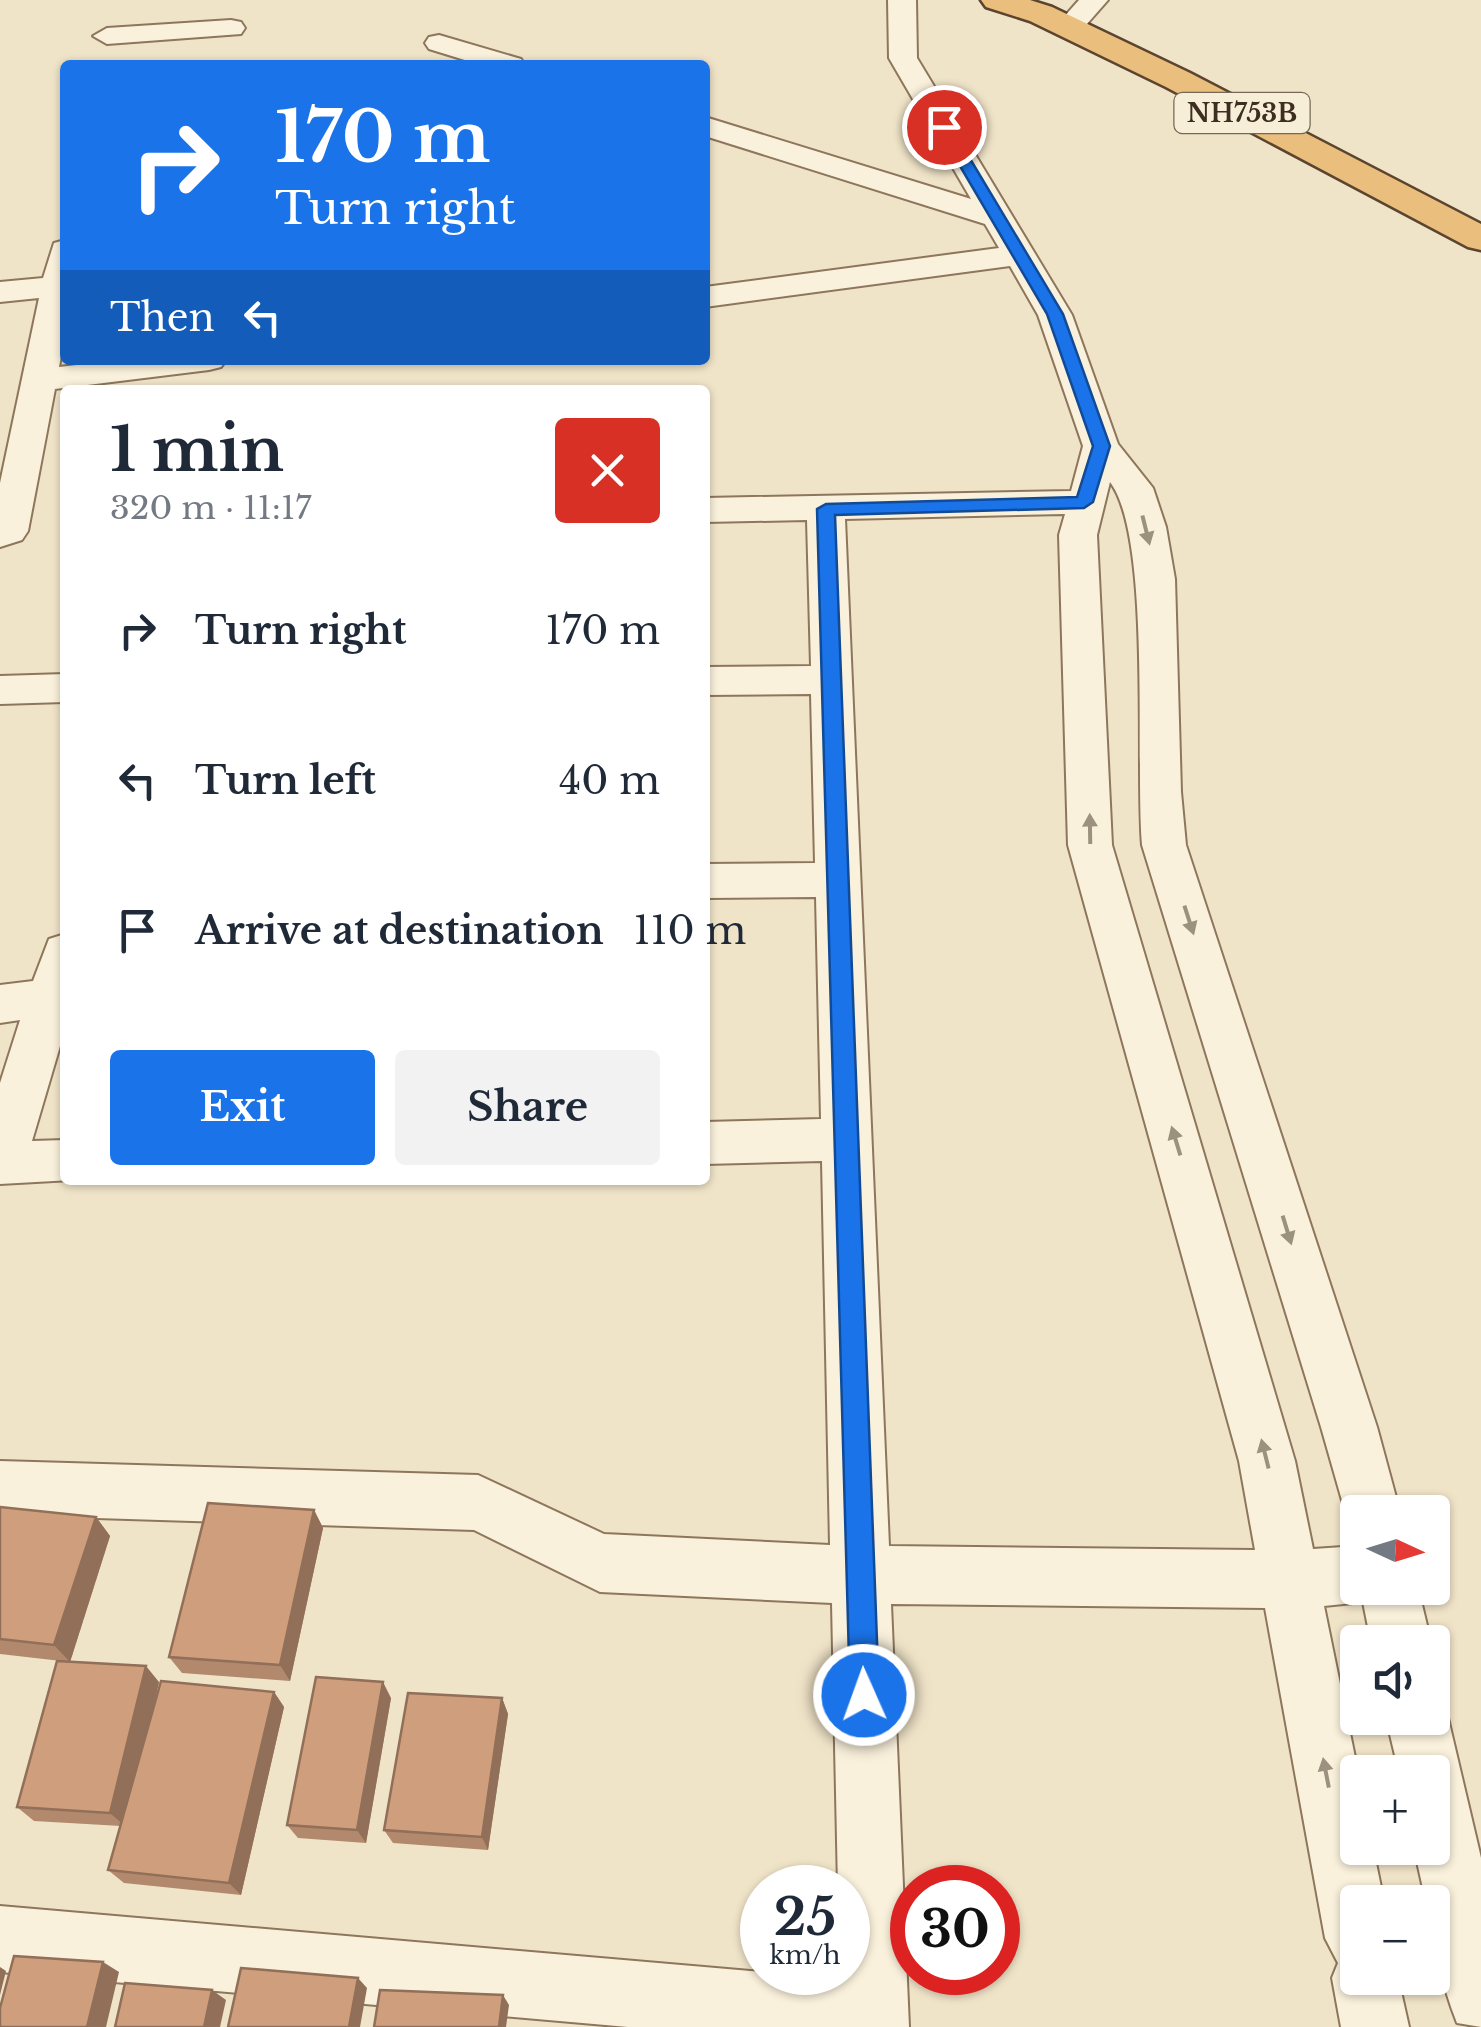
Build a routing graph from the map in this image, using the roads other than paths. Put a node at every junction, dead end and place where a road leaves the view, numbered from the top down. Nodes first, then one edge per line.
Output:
1 (114, 0) edge
2 (902, 0) edge
3 (996, 0) edge
4 (1094, 0) edge
5 (234, 14) edge
6 (1069, 27) junction
7 (106, 36) junction
8 (439, 41) edge
9 (102, 60) edge
10 (227, 60) edge
11 (495, 60) edge
12 (710, 128) edge
13 (998, 218) junction
14 (1481, 240) edge
15 (1020, 255) junction
16 (60, 276) edge
17 (58, 286) junction
18 (0, 292) edge
19 (710, 296) edge
20 (165, 365) edge
21 (40, 380) junction
22 (1102, 446) junction
23 (1084, 502) junction
24 (826, 509) junction
25 (710, 510) edge
26 (0, 535) edge
27 (832, 680) junction
28 (710, 681) edge
29 (60, 688) edge
30 (0, 690) edge
31 (838, 880) junction
32 (710, 882) edge
33 (58, 974) edge
34 (0, 1004) edge
35 (846, 1140) junction
36 (710, 1143) edge
37 (60, 1161) edge
38 (0, 1162) edge
39 (0, 1488) edge
40 (1367, 1495) edge
41 (860, 1575) junction
42 (1340, 1576) edge
43 (1289, 1579) junction
44 (1450, 1863) edge
45 (1348, 1885) edge
46 (0, 1939) edge
47 (1368, 1995) edge
48 (1481, 1999) edge
49 (875, 2021) edge
50 (1375, 2027) edge

1 - 7 street
2 - 13 street
3 - 6 highway, NH753B
4 - 6 street
5 - 7 street
5 - 10 street
6 - 14 highway, NH753B
7 - 9 street
8 - 11 street
12 - 13 street
13 - 15 street
15 - 19 street
15 - 22 street
16 - 17 street
17 - 18 street
17 - 21 street
20 - 21 street
21 - 26 street
22 - 23 street
22 -> 40 street
23 - 24 street
43 -> 23 street
24 - 25 street
24 - 27 street
27 - 28 street
27 - 31 street
29 - 30 street
31 - 32 street
31 - 35 street
33 - 34 street
33 - 38 street
35 - 36 street
35 - 41 street
37 - 38 street
39 - 41 street
41 - 43 street
41 - 49 street
42 - 43 street
45 -> 43 street
44 - 48 street
46 - 49 street
47 - 50 street

